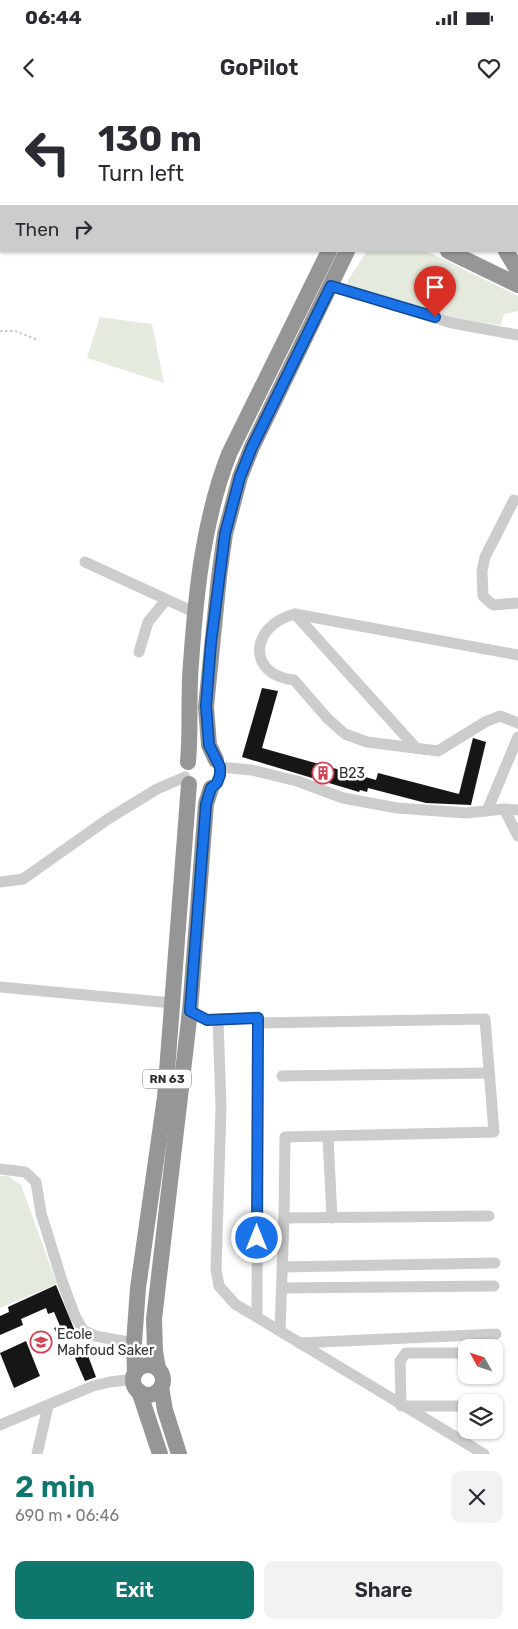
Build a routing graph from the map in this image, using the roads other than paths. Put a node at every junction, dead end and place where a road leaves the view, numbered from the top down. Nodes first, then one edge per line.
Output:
1 (329, 252) edge
2 (347, 252) edge
3 (355, 252) edge
4 (450, 252) edge
5 (507, 252) edge
6 (518, 271) edge
7 (334, 279) junction
8 (518, 286) edge
9 (518, 335) edge
10 (514, 500) dead end
11 (85, 562) dead end
12 (166, 600) junction
13 (518, 603) edge
14 (196, 613) junction
15 (296, 614) junction
16 (139, 652) dead end
17 (518, 655) edge
18 (518, 723) edge
19 (518, 737) edge
20 (416, 748) junction
21 (218, 764) junction
22 (187, 775) junction
23 (211, 788) junction
24 (504, 809) junction
25 (518, 810) edge
26 (487, 811) junction
27 (518, 836) edge
28 (0, 882) edge
29 (0, 986) edge
30 (172, 1003) junction
31 (190, 1011) junction
32 (218, 1020) junction
33 (258, 1023) junction
34 (489, 1073) junction
35 (282, 1076) dead end
36 (328, 1137) junction
37 (0, 1169) edge
38 (489, 1216) dead end
39 (284, 1218) junction
40 (332, 1218) junction
41 (495, 1263) dead end
42 (282, 1267) junction
43 (494, 1286) dead end
44 (282, 1288) junction
45 (257, 1317) junction
46 (280, 1331) junction
47 (496, 1334) dead end
48 (300, 1343) junction
49 (134, 1344) junction
50 (458, 1353) edge
51 (158, 1369) junction
52 (136, 1381) junction
53 (161, 1387) junction
54 (48, 1406) junction
55 (401, 1406) junction
56 (458, 1406) edge
57 (0, 1425) edge
58 (37, 1454) edge
59 (160, 1454) edge
60 (179, 1454) edge
61 (484, 1454) edge

1 - 14 highway, RN 63
2 - 7 highway
3 - 7 highway
4 - 8 highway
5 - 6 highway
7 - 9 street
7 - 21 highway
10 - 13 street
11 - 12 street
12 - 14 street
12 - 16 street
14 - 22 highway, RN 63
15 - 17 street
15 - 20 street
15 - 20 street
18 - 20 street
19 - 26 street
21 - 22 highway
21 - 23 highway, RN 63
21 - 26 street
22 - 23 highway
22 - 28 street
22 - 30 highway, RN 63
23 - 31 highway, RN 63
24 - 25 street
24 - 26 street
24 - 27 street
29 - 30 street
30 - 49 highway, RN 63
31 - 32 street
31 - 51 highway, RN 63
32 - 33 street
32 - 45 street
33 - 34 street
33 - 45 street
34 - 35 street
34 - 36 street
36 - 39 street
36 - 40 street
37 - 49 street
38 - 40 street
39 - 40 street
39 - 42 street
41 - 42 street
42 - 44 street
43 - 44 street
44 - 46 street
45 - 46 street
46 - 48 street
47 - 48 street
48 - 55 street
49 - 52 highway, RN 63
50 - 55 street
51 - 52 highway
51 - 53 highway, RN 63
52 - 53 highway
52 - 54 street
52 - 59 highway, RN 63
53 - 60 highway, RN 63
54 - 57 street
54 - 58 street
55 - 56 street
55 - 61 street

